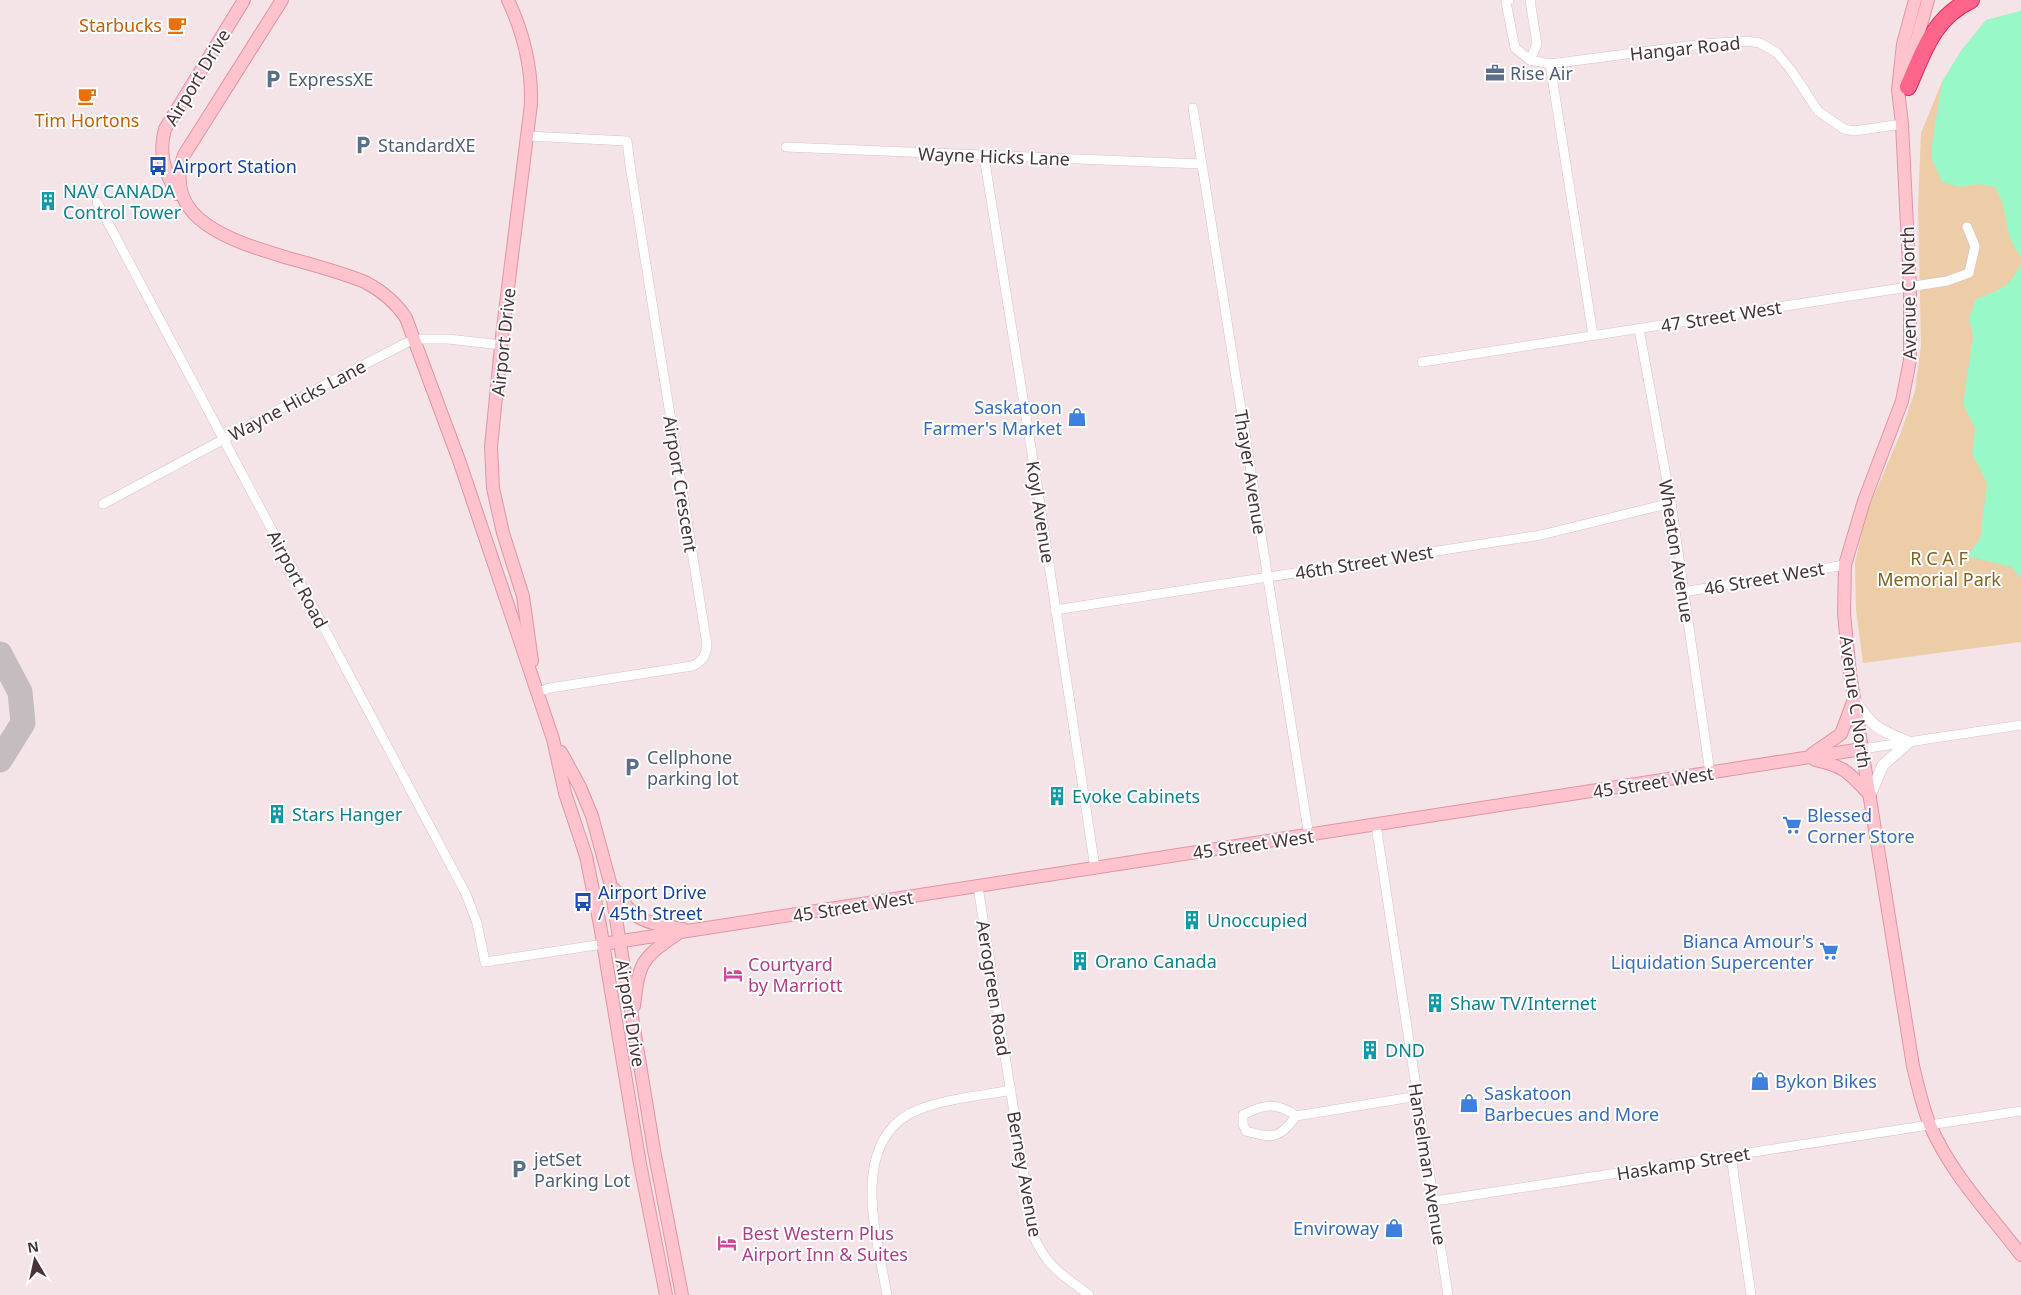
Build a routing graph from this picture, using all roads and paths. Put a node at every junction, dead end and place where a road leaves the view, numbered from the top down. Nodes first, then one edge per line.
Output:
1 (244, 0) edge
2 (282, 0) edge
3 (508, 0) edge
4 (1508, 0) edge
5 (1530, 0) edge
6 (1915, 0) edge
7 (1928, 0) edge
8 (1971, 0) edge
9 (1530, 60) junction
10 (1550, 64) junction
11 (1908, 86) junction
12 (1192, 108) dead end
13 (1902, 124) junction
14 (527, 136) junction
15 (786, 146) dead end
16 (984, 156) junction
17 (1201, 164) junction
18 (97, 202) dead end
19 (190, 209) junction
20 (1967, 226) dead end
21 (1910, 287) junction
22 (1640, 329) junction
23 (1593, 335) junction
24 (414, 339) junction
25 (502, 345) junction
26 (1422, 362) dead end
27 (224, 439) junction
28 (1671, 503) junction
29 (103, 504) dead end
30 (1845, 565) junction
31 (1268, 577) junction
32 (1684, 592) junction
33 (1056, 610) junction
34 (536, 688) junction
35 (1854, 699) junction
36 (2021, 725) edge
37 (553, 739) junction
38 (1909, 742) junction
39 (1862, 749) junction
40 (1806, 758) junction
41 (1710, 773) junction
42 (1870, 794) junction
43 (1376, 825) junction
44 (1309, 836) junction
45 (1095, 868) junction
46 (610, 882) junction
47 (978, 887) junction
48 (686, 932) junction
49 (619, 942) junction
50 (603, 944) junction
51 (485, 962) joint
52 (632, 1020) junction
53 (1011, 1090) junction
54 (1418, 1096) junction
55 (2021, 1111) edge
56 (1296, 1116) junction
57 (1930, 1125) junction
58 (1731, 1156) junction
59 (1435, 1201) junction
60 (2021, 1255) edge
61 (666, 1295) edge
62 (682, 1295) edge
63 (887, 1295) edge
64 (1089, 1295) edge
65 (1448, 1295) edge
66 (1751, 1295) edge

1 - 19 main road, Airport Drive
2 - 19 main road, Airport Drive
3 - 14 main road, Airport Drive
4 - 9 street
5 - 9 street
6 - 13 main road, Avenue C North
7 - 11 main road, Avenue C North
8 - 11 highway
9 - 10 street, Hangar Road
10 - 13 street, Hangar Road
10 - 23 street
11 - 13 main road, Avenue C North
12 - 17 street, Thayer Avenue
13 - 21 main road, Avenue C North
14 - 25 main road, Airport Drive
14 - 34 street, Airport Crescent
15 - 16 street, Wayne Hicks Lane
16 - 17 street, Wayne Hicks Lane
16 - 33 street, Koyl Avenue
17 - 31 street, Thayer Avenue
18 - 27 street, Airport Road
19 - 24 main road, Airport Drive
20 - 21 street, 47 Street West
21 - 22 street, 47 Street West
21 - 30 main road, Avenue C North
22 - 23 street, 47 Street West
22 - 28 street, Wheaton Avenue
23 - 26 street, 47 Street West
24 - 25 street, Wayne Hicks Lane
24 - 27 street, Wayne Hicks Lane
24 - 34 main road, Airport Drive
25 - 34 main road, Airport Drive
27 - 29 street, Wayne Hicks Lane
27 - 51 street, Airport Road
28 - 31 street, 46th Street West
28 - 32 street, Wheaton Avenue
30 - 32 street, 46 Street West
30 - 35 main road, Avenue C North
31 - 33 street, 46th Street West
31 - 44 street, Thayer Avenue
32 - 41 street, Wheaton Avenue
33 - 45 street, Koyl Avenue
34 - 37 main road, Airport Drive
35 - 38 street
35 - 39 main road, Avenue C North
35 - 40 main road
36 - 38 street, 45 Street West
37 - 46 main road, Airport Drive
37 - 50 main road, Airport Drive
38 - 39 street, 45 Street West
38 - 42 street
39 - 40 main road, 45 Street West
39 - 42 main road, Avenue C North
40 - 41 main road, 45 Street West
40 - 42 main road
41 - 43 main road, 45 Street West
42 - 57 main road, Avenue C North
43 - 44 main road, 45 Street West
43 - 54 street, Hanselman Avenue
44 - 45 main road, 45 Street West
45 - 47 main road, 45 Street West
46 - 48 main road
46 - 49 main road, Airport Drive
47 - 48 main road, 45 Street West
47 - 53 street, Aerogreen Road
48 - 49 main road, 45 Street West
48 - 52 main road
49 - 50 main road, 45 Street West
49 - 52 main road, Airport Drive
50 - 51 street, 45 Street West
50 - 61 main road, Airport Drive
52 - 62 main road, Airport Drive
53 - 63 street
53 - 64 street, Berney Avenue
54 - 56 street
54 - 59 street, Hanselman Avenue
55 - 57 street, Haskamp Street
56 - 56 street
57 - 58 street, Haskamp Street
57 - 60 main road, Avenue C North
58 - 59 street, Haskamp Street
58 - 66 street
59 - 65 street, Hanselman Avenue

